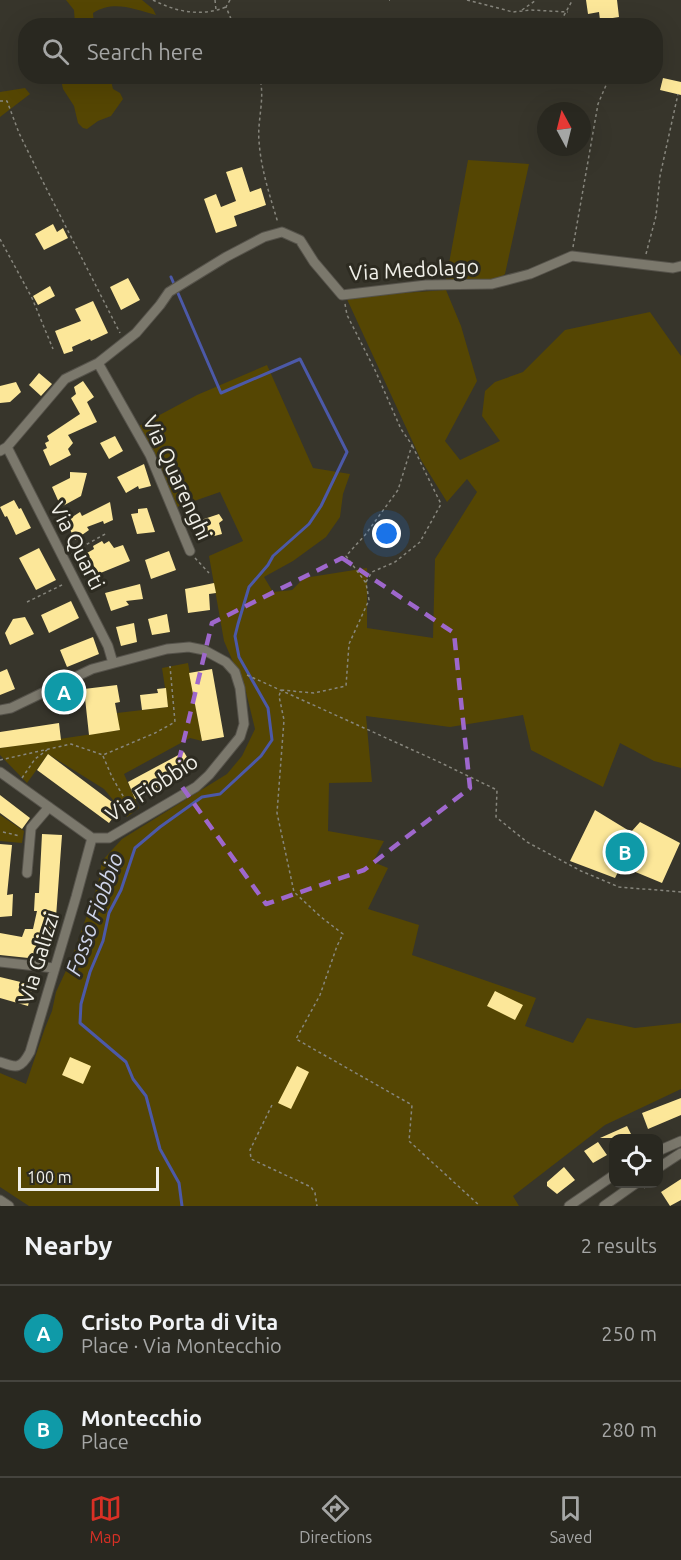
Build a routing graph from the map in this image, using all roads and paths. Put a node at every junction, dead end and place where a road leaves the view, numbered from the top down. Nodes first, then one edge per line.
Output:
1 (153, 0) edge
2 (214, 0) edge
3 (230, 0) edge
4 (467, 0) edge
5 (536, 0) edge
6 (572, 2) dead end
7 (226, 8) junction
8 (216, 11) junction
9 (520, 12) junction
10 (568, 12) junction
11 (230, 18) edge
12 (564, 18) edge
13 (262, 84) edge
14 (607, 84) edge
15 (678, 94) dead end
16 (0, 101) edge
17 (282, 232) junction
18 (0, 239) edge
19 (646, 253) dead end
20 (572, 256) junction
21 (681, 266) edge
22 (342, 295) junction
23 (124, 342) junction
24 (53, 349) dead end
25 (98, 363) junction
26 (412, 445) junction
27 (4, 449) edge
28 (107, 533) dead end
29 (190, 551) joint
30 (63, 558) junction
31 (209, 573) dead end
32 (73, 580) junction
33 (366, 582) junction
34 (27, 602) dead end
35 (113, 663) junction
36 (170, 666) dead end
37 (238, 672) junction
38 (281, 690) junction
39 (0, 710) edge
40 (70, 738) dead end
41 (71, 744) junction
42 (48, 749) junction
43 (103, 754) junction
44 (0, 760) edge
45 (0, 772) edge
46 (19, 784) junction
47 (48, 807) junction
48 (138, 821) junction
49 (3, 832) dead end
50 (29, 838) junction
51 (92, 838) junction
52 (27, 873) dead end
53 (681, 892) edge
54 (0, 962) edge
55 (54, 968) junction
56 (0, 1062) edge
57 (272, 1104) dead end
58 (681, 1141) edge
59 (663, 1149) edge
60 (681, 1153) edge
61 (663, 1165) edge
62 (609, 1178) edge
63 (629, 1188) edge
64 (0, 1200) edge
65 (9, 1206) edge
66 (317, 1206) edge
67 (480, 1206) edge
68 (569, 1206) edge
69 (604, 1206) edge

1 - 8 path
2 - 8 path
3 - 7 path
4 - 9 path
5 - 9 path
6 - 10 path
7 - 8 path
7 - 11 path
9 - 10 path
10 - 12 path
13 - 17 path
14 - 20 path
15 - 19 path
16 - 23 path
17 - 22 street, Via Medolago
17 - 23 street
18 - 24 path
20 - 21 street, Via Medolago
20 - 22 street, Via Medolago
22 - 26 path
23 - 25 street
25 - 27 street
25 - 29 street, Via Quarenghi
26 - 33 path
26 - 33 path
27 - 30 street, Via Quarti
28 - 30 path
29 - 31 path, Via Quarenghi
30 - 32 street, Via Quarti
32 - 34 path
32 - 35 street, Via Quarti
33 - 38 path
35 - 37 street
35 - 39 street
36 - 43 path
37 - 38 path
37 - 48 street, Via Fiobbio
38 - 53 path
38 - 67 path
40 - 41 path
41 - 42 path
41 - 43 path
42 - 44 path
42 - 46 path
43 - 48 path
45 - 46 street, Via Fiobbio
46 - 47 street, Via Fiobbio
47 - 50 street
47 - 51 street, Via Fiobbio
48 - 51 street, Via Fiobbio
49 - 50 path
50 - 52 street
51 - 55 street, Via Galizzi
54 - 55 street
55 - 56 street, Via Galizzi
57 - 66 path
58 - 59 street
60 - 61 street
62 - 68 street
63 - 69 street
64 - 65 street

